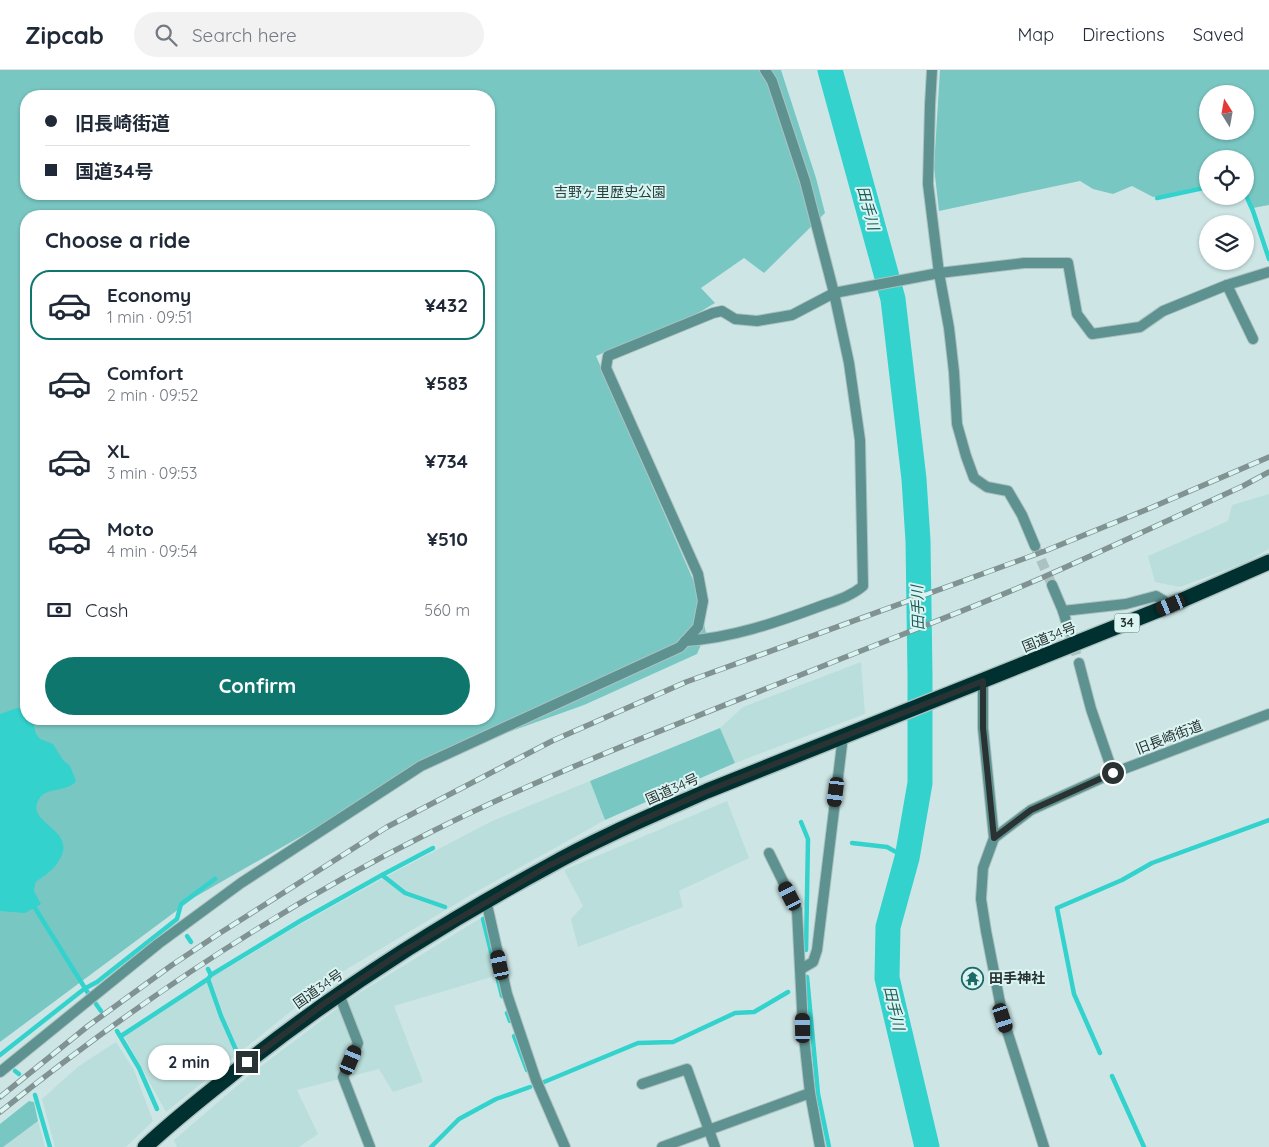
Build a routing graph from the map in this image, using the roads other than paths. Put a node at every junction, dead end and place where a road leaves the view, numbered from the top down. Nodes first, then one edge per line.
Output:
1 (765, 70) edge
2 (932, 70) edge
3 (1269, 272) edge
4 (939, 273) junction
5 (1227, 284) junction
6 (834, 293) junction
7 (1254, 339) dead end
8 (1035, 546) tunnel mouth
9 (1269, 562) edge
10 (1052, 585) tunnel mouth
11 (1171, 605) junction
12 (1063, 611) junction
13 (1069, 631) tunnel mouth
14 (685, 642) junction
15 (1079, 663) tunnel mouth
16 (983, 681) junction
17 (1269, 714) edge
18 (843, 736) junction
19 (1113, 773) junction
20 (994, 838) junction
21 (769, 853) dead end
22 (484, 902) junction
23 (801, 969) junction
24 (340, 994) junction
25 (0, 1072) edge
26 (642, 1084) dead end
27 (810, 1093) junction
28 (708, 1130) junction
29 (145, 1147) edge
30 (370, 1147) edge
31 (565, 1147) edge
32 (662, 1147) edge
33 (715, 1147) edge
34 (820, 1147) edge
35 (1044, 1147) edge

1 - 6 street
2 - 4 street
3 - 5 street
4 - 5 street
4 - 6 street
4 - 8 street
5 - 7 street
6 - 14 street
6 - 14 street
9 - 11 highway, 国道34号 / 34
10 - 12 street
11 - 12 street
11 - 16 highway, 国道34号 / 34
12 - 13 street
14 - 25 street
15 - 19 street
16 - 18 highway, 国道34号 / 34
16 - 20 street
17 - 19 street, 旧長崎街道
18 - 22 highway, 国道34号 / 34
18 - 23 street
19 - 20 street, 旧長崎街道
20 - 35 street
21 - 23 street
22 - 24 highway, 国道34号 / 34
22 - 31 street
23 - 27 street
24 - 29 highway, 国道34号 / 34
24 - 30 street
26 - 28 street
27 - 28 street
27 - 34 street
28 - 32 street
28 - 33 street

